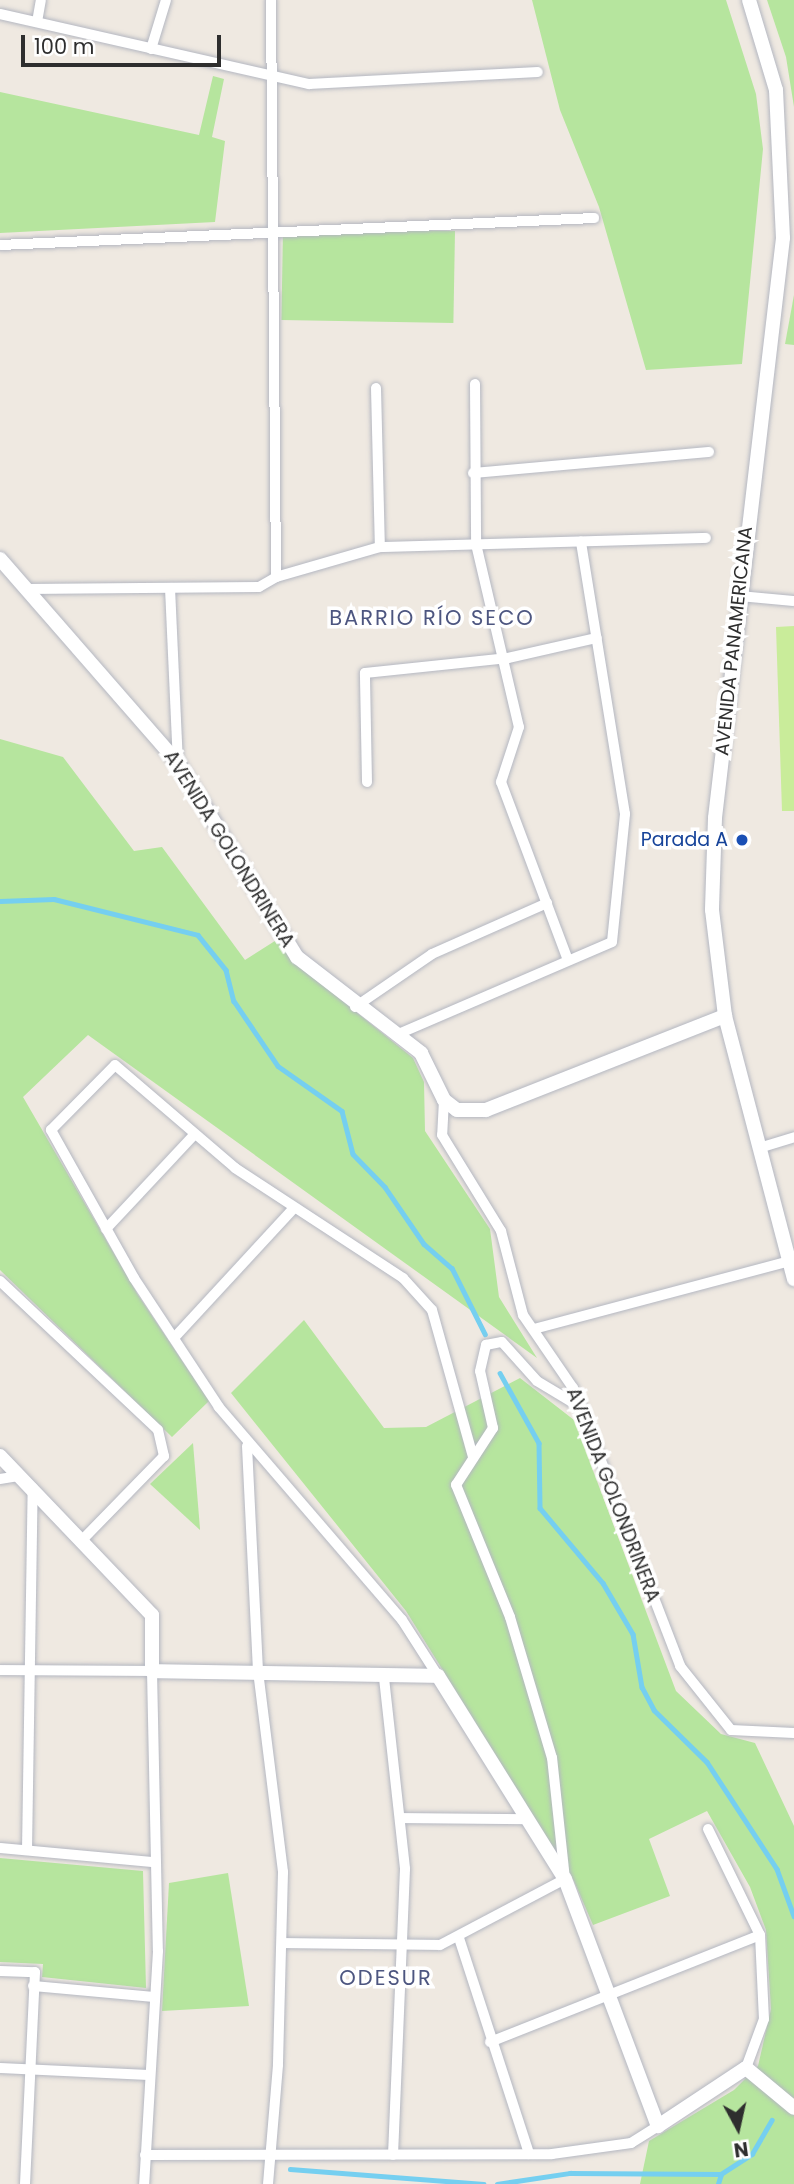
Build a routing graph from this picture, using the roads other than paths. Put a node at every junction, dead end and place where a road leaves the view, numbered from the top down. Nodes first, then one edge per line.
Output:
1 (41, 0) edge
2 (166, 0) edge
3 (271, 0) edge
4 (749, 0) edge
5 (0, 14) edge
6 (37, 22) junction
7 (152, 49) junction
8 (538, 72) dead end
9 (274, 80) junction
10 (594, 218) dead end
11 (273, 229) junction
12 (0, 245) edge
13 (475, 384) dead end
14 (376, 388) dead end
15 (709, 453) dead end
16 (473, 473) junction
17 (706, 538) dead end
18 (581, 542) junction
19 (476, 544) junction
20 (380, 547) junction
21 (0, 559) edge
22 (276, 577) junction
23 (170, 588) junction
24 (26, 589) junction
25 (739, 596) junction
26 (794, 601) edge
27 (597, 638) junction
28 (508, 658) junction
29 (178, 763) junction
30 (367, 782) dead end
31 (547, 903) junction
32 (568, 960) junction
33 (355, 1007) junction
34 (725, 1016) junction
35 (396, 1035) junction
36 (444, 1100) junction
37 (194, 1135) junction
38 (794, 1137) edge
39 (759, 1148) junction
40 (294, 1208) junction
41 (106, 1229) junction
42 (792, 1261) edge
43 (794, 1279) edge
44 (0, 1281) edge
45 (534, 1329) junction
46 (174, 1338) junction
47 (582, 1408) junction
48 (247, 1446) junction
49 (0, 1456) edge
50 (473, 1457) junction
51 (20, 1476) junction
52 (0, 1479) edge
53 (33, 1488) junction
54 (80, 1542) junction
55 (0, 1670) edge
56 (31, 1670) junction
57 (152, 1671) junction
58 (258, 1671) junction
59 (438, 1676) junction
60 (384, 1678) junction
61 (794, 1733) edge
62 (400, 1818) junction
63 (527, 1819) junction
64 (708, 1829) dead end
65 (0, 1848) edge
66 (27, 1850) junction
67 (152, 1862) junction
68 (565, 1879) junction
69 (760, 1935) junction
70 (458, 1938) junction
71 (284, 1943) junction
72 (399, 1948) junction
73 (0, 1971) edge
74 (33, 1986) junction
75 (608, 1994) junction
76 (155, 1997) junction
77 (490, 2042) junction
78 (0, 2068) edge
79 (747, 2068) junction
80 (26, 2069) junction
81 (149, 2075) junction
82 (794, 2108) edge
83 (658, 2126) junction
84 (529, 2154) junction
85 (145, 2155) junction
86 (393, 2155) junction
87 (270, 2157) junction
88 (25, 2184) edge
89 (144, 2184) edge
90 (268, 2184) edge

1 - 6 street
2 - 7 street
3 - 9 street
4 - 25 street, AVENIDA PANAMERICANA
5 - 6 street
6 - 7 street
7 - 9 street
8 - 9 street
9 - 11 street
10 - 11 street
11 - 12 street
11 - 22 street
13 - 16 street
14 - 20 street
15 - 16 street
16 - 19 street
17 - 18 street
18 - 19 street
18 - 27 street
19 - 20 street
19 - 28 street
20 - 22 street
21 - 24 street, AVENIDA GOLONDRINERA
22 - 23 street
23 - 24 street
23 - 29 street
24 - 29 street, AVENIDA GOLONDRINERA
25 - 26 street
25 - 34 street, AVENIDA PANAMERICANA
27 - 28 street
27 - 32 street
28 - 30 street
28 - 31 street
29 - 33 street, AVENIDA GOLONDRINERA
31 - 32 street
31 - 33 street
32 - 35 street
33 - 35 street, AVENIDA GOLONDRINERA
34 - 36 street
34 - 39 street, AVENIDA PANAMERICANA
35 - 36 street, AVENIDA GOLONDRINERA
36 - 45 street, AVENIDA GOLONDRINERA
37 - 40 street
37 - 41 street
37 - 41 street
38 - 39 street
39 - 42 street, AVENIDA PANAMERICANA
40 - 46 street
40 - 50 street
41 - 46 street
42 - 43 street, AVENIDA PANAMERICANA
42 - 45 street
44 - 54 street
45 - 47 street, AVENIDA GOLONDRINERA
46 - 48 street
47 - 50 street
47 - 61 street, AVENIDA GOLONDRINERA
48 - 58 street
48 - 59 street
49 - 51 street
50 - 68 street
51 - 52 street
51 - 53 street
53 - 54 street
53 - 56 street
54 - 57 street
55 - 56 street
56 - 57 street
56 - 66 street
57 - 58 street
57 - 67 street
58 - 60 street
58 - 71 street
59 - 60 street
59 - 63 street
60 - 62 street
62 - 63 street
62 - 72 street
63 - 68 street
64 - 69 street
65 - 66 street
66 - 67 street
67 - 76 street
68 - 70 street
68 - 75 street
69 - 75 street
69 - 79 street
70 - 72 street
70 - 77 street
71 - 72 street
71 - 87 street
72 - 86 street
73 - 74 street
74 - 76 street
74 - 80 street
75 - 77 street
75 - 83 street
76 - 81 street
77 - 84 street
78 - 80 street
79 - 82 street
79 - 83 street
80 - 81 street
80 - 88 street
81 - 85 street
83 - 84 street
84 - 86 street
85 - 87 street
85 - 89 street
86 - 87 street
87 - 90 street

